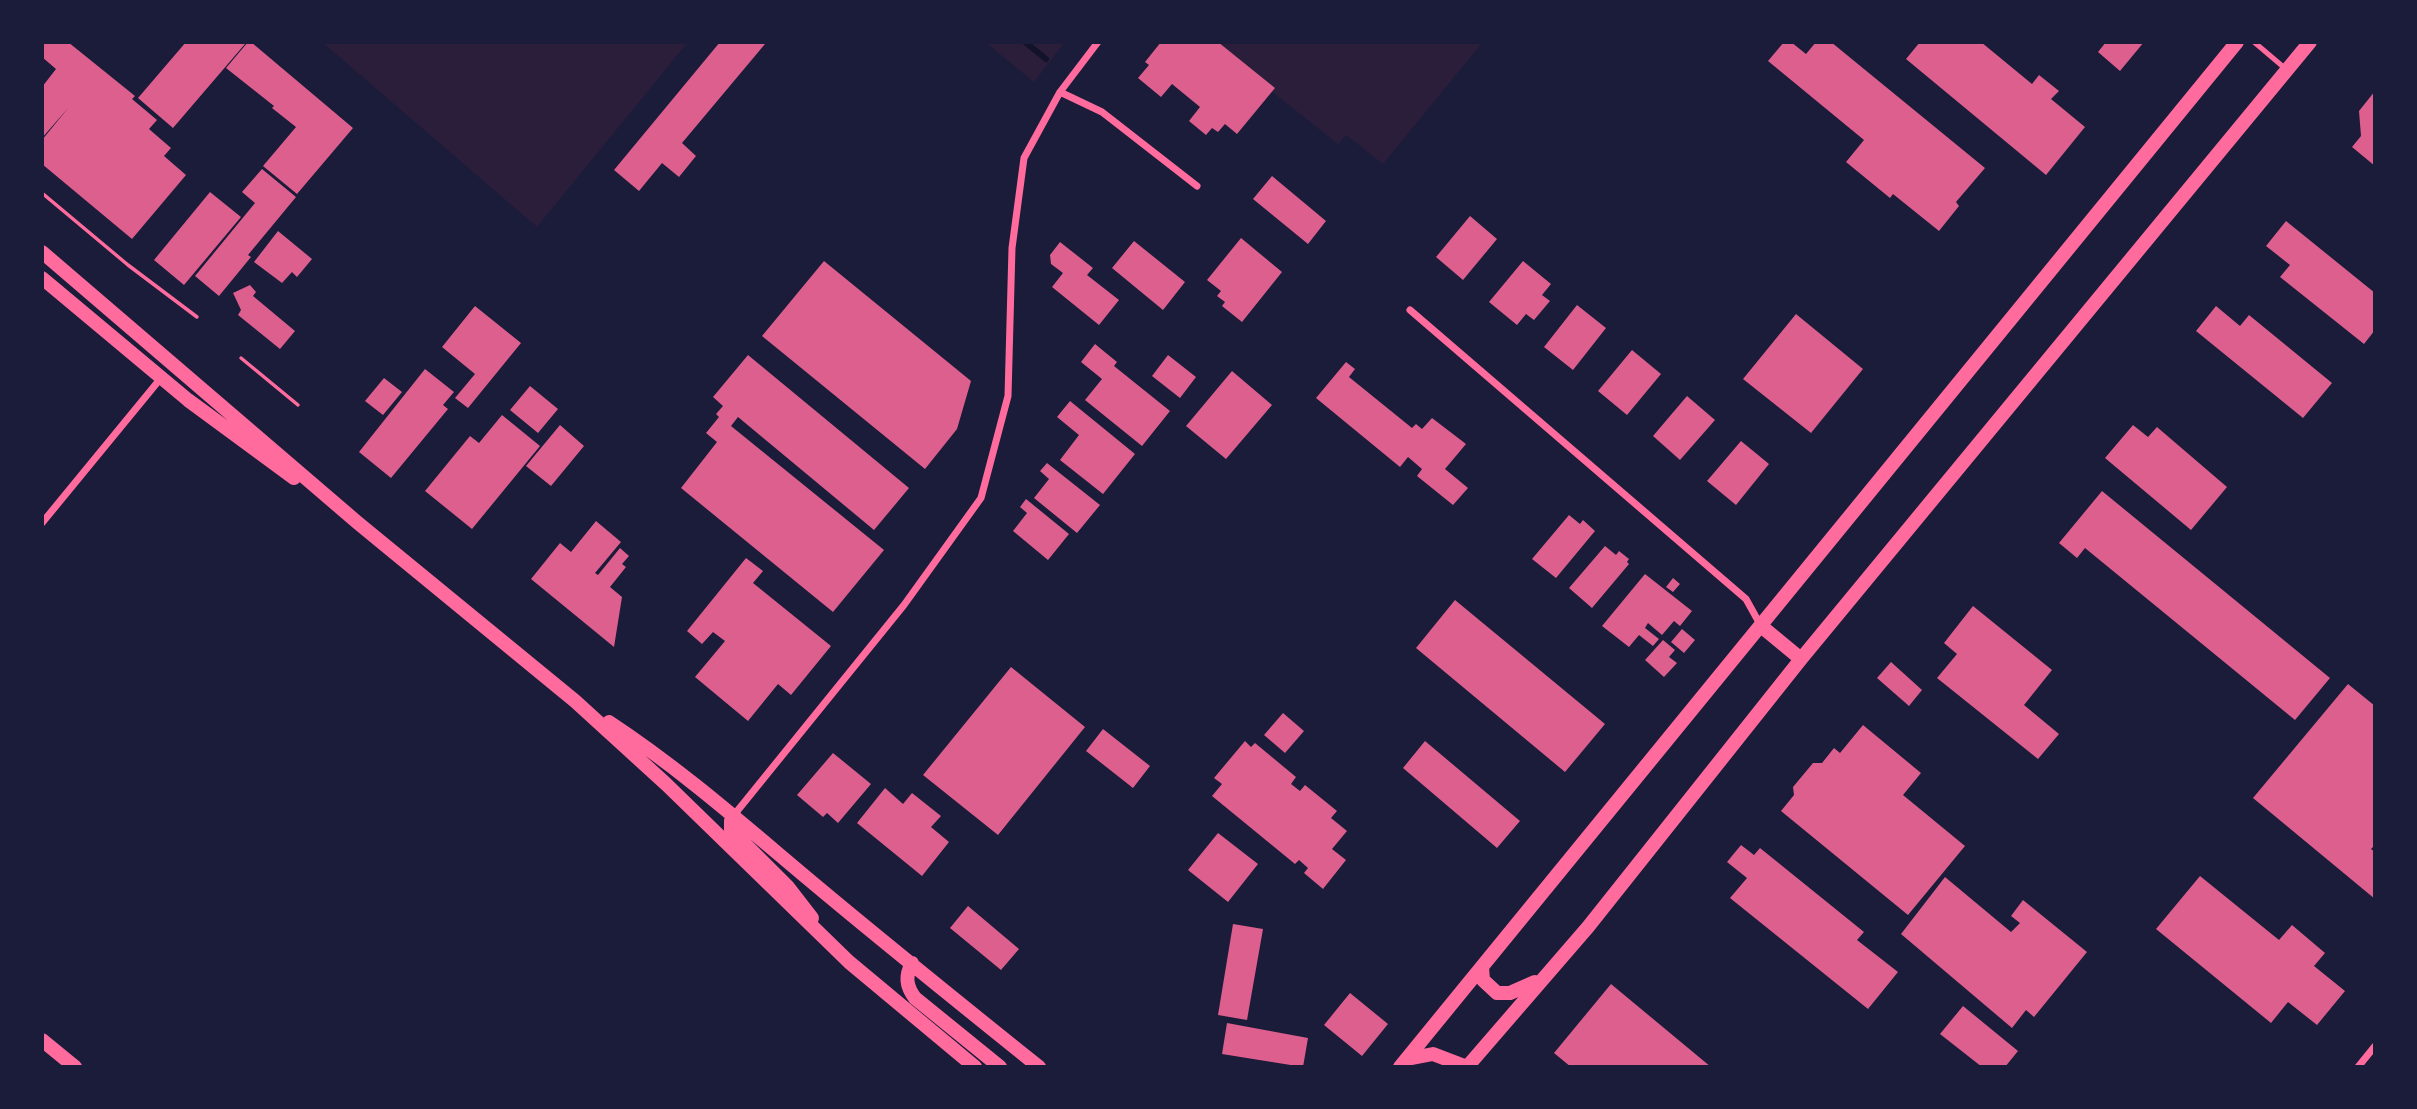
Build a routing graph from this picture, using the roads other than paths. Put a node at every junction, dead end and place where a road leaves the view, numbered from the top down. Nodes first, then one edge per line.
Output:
1 (1098, 42) edge
2 (2237, 42) edge
3 (2254, 42) edge
4 (2310, 42) edge
5 (2287, 70) junction
6 (1060, 92) junction
7 (1197, 186) dead end
8 (42, 252) edge
9 (42, 278) edge
10 (1409, 310) dead end
11 (173, 362) junction
12 (161, 378) junction
13 (42, 523) edge
14 (358, 523) junction
15 (1761, 626) junction
16 (1801, 659) junction
17 (575, 701) junction
18 (733, 815) junction
19 (824, 939) junction
20 (912, 963) junction
21 (1482, 967) junction
22 (1545, 976) junction
23 (42, 1040) edge
24 (1007, 1041) junction
25 (2375, 1046) edge
26 (1403, 1063) edge
27 (998, 1065) edge
28 (75, 1067) edge
29 (975, 1067) edge
30 (1039, 1067) edge
31 (1467, 1067) edge
32 (2358, 1067) edge

1 - 6 street
2 - 15 main road
3 - 5 lane
4 - 5 main road
5 - 16 main road
6 - 7 street
6 - 18 street
8 - 11 main road
9 - 12 main road
10 - 15 street
11 - 12 main road
11 - 14 main road
12 - 13 street
12 - 14 main road
14 - 17 main road
15 - 16 main road
15 - 21 main road
16 - 22 main road
17 - 18 main road
17 - 19 main road
18 - 19 main road
18 - 20 main road
19 - 29 main road
20 - 24 main road
20 - 27 main road
21 - 22 main road
21 - 26 main road
22 - 31 main road
23 - 28 main road
24 - 27 main road
24 - 30 main road
25 - 32 street
26 - 31 main road

